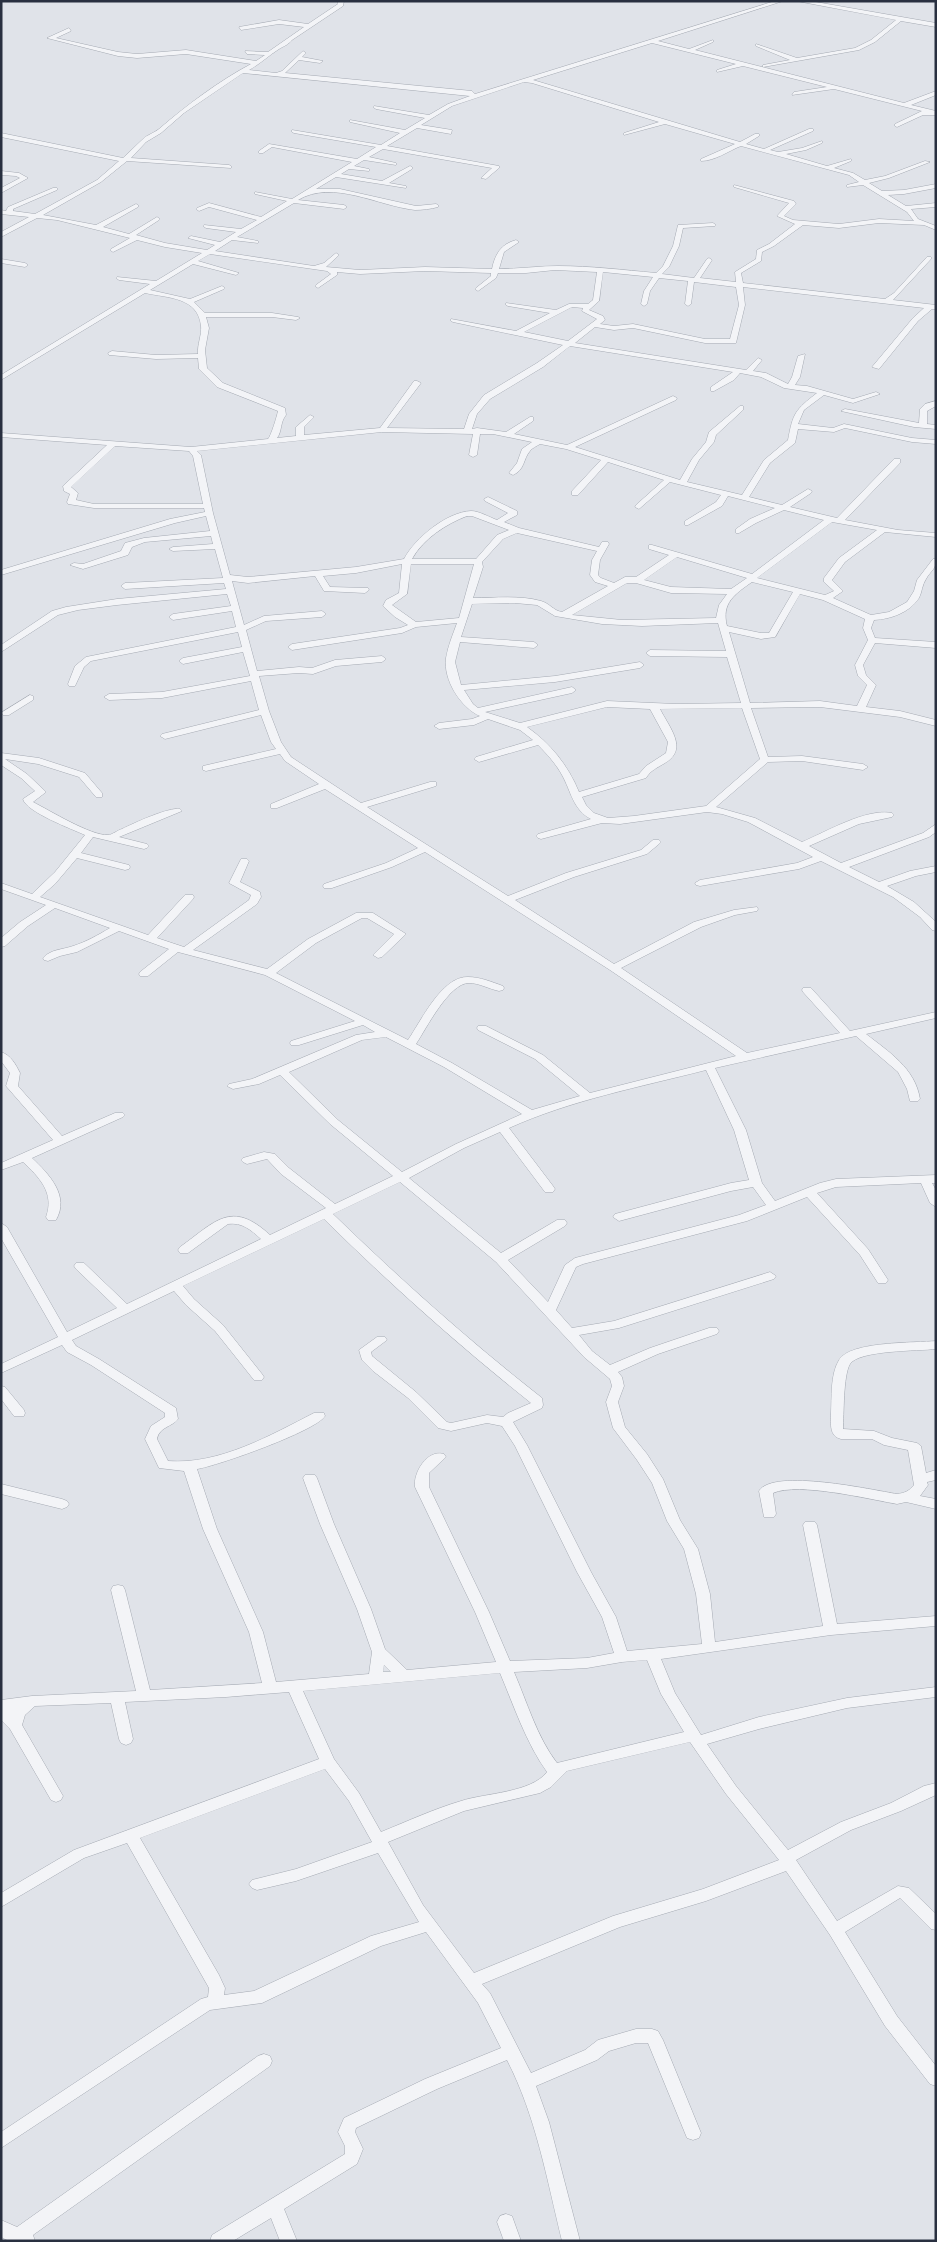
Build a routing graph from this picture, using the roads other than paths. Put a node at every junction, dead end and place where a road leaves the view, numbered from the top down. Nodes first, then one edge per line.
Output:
1 (341, 1) edge
2 (781, 1) edge
3 (799, 1) edge
4 (900, 19) junction
5 (936, 25) edge
6 (309, 26) junction
7 (241, 28) dead end
8 (69, 30) dead end
9 (655, 40) junction
10 (711, 41) dead end
11 (758, 49) dead end
12 (690, 50) junction
13 (247, 52) dead end
14 (303, 53) dead end
15 (270, 54) junction
16 (297, 58) junction
17 (798, 60) junction
18 (320, 61) dead end
19 (257, 63) junction
20 (744, 64) junction
21 (775, 65) junction
22 (758, 67) junction
23 (768, 69) junction
24 (242, 70) junction
25 (719, 71) dead end
26 (286, 74) junction
27 (528, 80) junction
28 (828, 87) junction
29 (936, 93) edge
30 (794, 94) dead end
31 (473, 95) junction
32 (907, 105) junction
33 (376, 107) dead end
34 (922, 112) junction
35 (934, 113) edge
36 (431, 117) junction
37 (352, 121) dead end
38 (666, 122) junction
39 (896, 125) dead end
40 (417, 126) junction
41 (810, 130) dead end
42 (294, 131) dead end
43 (406, 132) junction
44 (449, 133) dead end
45 (1, 134) edge
46 (626, 134) dead end
47 (757, 136) dead end
48 (820, 142) dead end
49 (742, 144) junction
50 (383, 146) junction
51 (763, 150) junction
52 (261, 152) dead end
53 (778, 154) junction
54 (124, 159) junction
55 (361, 160) junction
56 (703, 160) dead end
57 (849, 160) dead end
58 (927, 162) dead end
59 (394, 164) dead end
60 (349, 166) junction
61 (410, 168) dead end
62 (827, 168) junction
63 (367, 170) dead end
64 (1, 173) edge
65 (335, 175) junction
66 (219, 176) dead end
67 (484, 178) dead end
68 (866, 182) junction
69 (384, 183) junction
70 (43, 186) dead end
71 (736, 186) dead end
72 (849, 186) dead end
73 (936, 186) edge
74 (404, 187) dead end
75 (311, 190) junction
76 (1, 191) edge
77 (257, 193) dead end
78 (888, 195) junction
79 (291, 201) junction
80 (881, 205) dead end
81 (936, 205) edge
82 (136, 206) dead end
83 (436, 206) dead end
84 (344, 207) dead end
85 (906, 208) junction
86 (199, 209) dead end
87 (1, 212) edge
88 (10, 214) junction
89 (34, 217) junction
90 (157, 219) dead end
91 (261, 219) junction
92 (803, 222) junction
93 (920, 223) junction
94 (714, 225) dead end
95 (98, 226) junction
96 (206, 226) dead end
97 (936, 228) edge
98 (241, 231) junction
99 (1, 235) edge
100 (132, 237) junction
101 (191, 238) dead end
102 (230, 238) junction
103 (256, 242) dead end
104 (516, 242) dead end
105 (221, 244) junction
106 (113, 250) dead end
107 (207, 252) junction
108 (336, 255) dead end
109 (929, 258) dead end
110 (709, 260) dead end
111 (1, 261) edge
112 (192, 262) junction
113 (25, 265) dead end
114 (312, 268) junction
115 (329, 269) junction
116 (493, 270) junction
117 (601, 270) junction
118 (236, 273) dead end
119 (657, 277) junction
120 (119, 278) dead end
121 (694, 281) junction
122 (155, 283) junction
123 (740, 284) junction
124 (318, 286) dead end
125 (222, 288) dead end
126 (478, 289) dead end
127 (143, 291) junction
128 (896, 294) junction
129 (190, 301) junction
130 (887, 301) junction
131 (900, 302) junction
132 (508, 304) dead end
133 (644, 304) dead end
134 (688, 304) dead end
135 (589, 306) junction
136 (934, 307) edge
137 (556, 312) junction
138 (202, 315) junction
139 (296, 318) dead end
140 (453, 320) dead end
141 (593, 325) junction
142 (519, 332) junction
143 (569, 344) junction
144 (112, 353) dead end
145 (202, 356) junction
146 (802, 356) dead end
147 (758, 360) dead end
148 (876, 367) dead end
149 (738, 371) junction
150 (748, 372) junction
151 (1, 378) edge
152 (417, 383) dead end
153 (790, 386) junction
154 (714, 389) dead end
155 (823, 392) junction
156 (876, 394) dead end
157 (674, 398) dead end
158 (936, 403) edge
159 (740, 408) dead end
160 (845, 411) dead end
161 (310, 417) dead end
162 (530, 419) dead end
163 (795, 426) junction
164 (922, 426) junction
165 (936, 427) edge
166 (382, 430) junction
167 (468, 430) junction
168 (477, 430) junction
169 (509, 434) junction
170 (1, 435) edge
171 (273, 438) junction
172 (300, 438) junction
173 (539, 441) junction
174 (936, 442) edge
175 (112, 444) junction
176 (568, 447) junction
177 (194, 452) junction
178 (474, 455) dead end
179 (606, 459) junction
180 (897, 461) dead end
181 (513, 473) dead end
182 (669, 479) junction
183 (682, 483) junction
184 (808, 491) dead end
185 (575, 493) dead end
186 (725, 494) junction
187 (744, 498) junction
188 (488, 499) dead end
189 (639, 507) dead end
190 (784, 507) junction
191 (771, 508) junction
192 (208, 510) junction
193 (835, 520) junction
194 (498, 523) junction
195 (688, 523) dead end
196 (936, 525) edge
197 (884, 529) junction
198 (516, 530) junction
199 (739, 531) dead end
200 (215, 533) junction
201 (934, 534) edge
202 (219, 546) junction
203 (652, 546) dead end
204 (173, 549) dead end
205 (676, 554) junction
206 (407, 561) junction
207 (936, 561) edge
208 (478, 562) junction
209 (74, 565) dead end
210 (1, 573) edge
211 (318, 574) junction
212 (753, 578) junction
213 (638, 580) junction
214 (230, 584) junction
215 (614, 585) junction
216 (126, 586) dead end
217 (365, 590) dead end
218 (798, 590) junction
219 (733, 592) junction
220 (826, 598) junction
221 (468, 601) junction
222 (236, 608) junction
223 (322, 614) dead end
224 (563, 615) junction
225 (173, 616) dead end
226 (870, 618) junction
227 (462, 620) junction
228 (722, 624) junction
229 (415, 625) junction
230 (242, 629) junction
231 (458, 639) junction
232 (872, 640) junction
233 (534, 645) dead end
234 (936, 645) edge
235 (292, 647) dead end
236 (1, 649) edge
237 (247, 649) junction
238 (650, 653) dead end
239 (731, 654) junction
240 (382, 659) dead end
241 (183, 661) dead end
242 (640, 665) dead end
243 (254, 676) junction
244 (72, 684) dead end
245 (458, 688) junction
246 (572, 690) dead end
247 (109, 697) dead end
248 (30, 698) dead end
249 (746, 706) junction
250 (654, 707) junction
251 (861, 708) junction
252 (264, 711) junction
253 (476, 711) junction
254 (3, 712) edge
255 (19, 714) dead end
256 (487, 716) junction
257 (935, 722) edge
258 (439, 726) dead end
259 (520, 726) junction
260 (165, 736) dead end
261 (540, 741) junction
262 (281, 751) junction
263 (1, 756) edge
264 (478, 759) dead end
265 (766, 760) junction
266 (1, 761) edge
267 (863, 767) dead end
268 (206, 768) dead end
269 (433, 784) dead end
270 (326, 785) junction
271 (99, 795) dead end
272 (575, 796) junction
273 (274, 806) dead end
274 (360, 806) junction
275 (708, 809) junction
276 (177, 811) dead end
277 (889, 815) dead end
278 (600, 820) junction
279 (936, 827) edge
280 (91, 834) junction
281 (541, 836) dead end
282 (109, 838) junction
283 (656, 842) dead end
284 (144, 846) dead end
285 (802, 846) junction
286 (426, 848) junction
287 (74, 854) junction
288 (821, 857) junction
289 (244, 861) dead end
290 (840, 866) junction
291 (125, 867) dead end
292 (936, 869) edge
293 (700, 883) dead end
294 (880, 885) junction
295 (1, 886) edge
296 (328, 886) dead end
297 (35, 896) junction
298 (189, 897) dead end
299 (507, 900) junction
300 (55, 904) junction
301 (753, 909) dead end
302 (117, 928) junction
303 (936, 928) edge
304 (150, 939) junction
305 (1, 944) edge
306 (181, 950) junction
307 (378, 955) dead end
308 (48, 958) dead end
309 (614, 968) junction
310 (269, 972) junction
311 (144, 974) dead end
312 (499, 988) dead end
313 (807, 990) dead end
314 (936, 1014) edge
315 (366, 1024) junction
316 (482, 1028) dead end
317 (386, 1034) junction
318 (854, 1034) junction
319 (360, 1037) junction
320 (295, 1043) dead end
321 (410, 1045) junction
322 (1, 1056) edge
323 (745, 1057) junction
324 (709, 1066) junction
325 (282, 1071) junction
326 (233, 1086) dead end
327 (588, 1097) junction
328 (914, 1099) dead end
329 (531, 1114) junction
330 (119, 1115) dead end
331 (502, 1127) junction
332 (61, 1142) junction
333 (25, 1157) junction
334 (247, 1160) dead end
335 (1, 1167) edge
336 (399, 1178) junction
337 (930, 1180) edge
338 (756, 1183) junction
339 (549, 1189) dead end
340 (809, 1192) junction
341 (936, 1203) edge
342 (772, 1206) junction
343 (329, 1211) junction
344 (52, 1217) dead end
345 (619, 1217) dead end
346 (561, 1223) dead end
347 (1, 1227) edge
348 (270, 1241) junction
349 (184, 1250) dead end
350 (500, 1260) junction
351 (80, 1266) dead end
352 (770, 1276) dead end
353 (882, 1280) dead end
354 (176, 1286) junction
355 (126, 1310) junction
356 (550, 1311) junction
357 (714, 1331) dead end
358 (569, 1332) junction
359 (65, 1337) junction
360 (381, 1340) dead end
361 (936, 1345) edge
362 (1, 1369) edge
363 (608, 1371) junction
364 (258, 1377) dead end
365 (1, 1390) edge
366 (19, 1413) dead end
367 (319, 1416) dead end
368 (506, 1422) junction
369 (439, 1457) dead end
370 (189, 1466) junction
371 (936, 1475) edge
372 (310, 1478) dead end
373 (921, 1479) junction
374 (1, 1488) edge
375 (908, 1498) junction
376 (62, 1504) dead end
377 (936, 1504) edge
378 (769, 1514) dead end
379 (810, 1525) dead end
380 (118, 1590) dead end
381 (936, 1621) edge
382 (831, 1630) junction
383 (709, 1648) junction
384 (379, 1652) junction
385 (652, 1656) junction
386 (622, 1657) junction
387 (504, 1667) junction
388 (404, 1676) junction
389 (376, 1679) junction
390 (293, 1685) junction
391 (270, 1687) junction
392 (936, 1692) edge
393 (144, 1696) junction
394 (117, 1698) junction
395 (32, 1701) junction
396 (1, 1706) edge
397 (1, 1711) edge
398 (15, 1725) junction
399 (695, 1738) junction
400 (126, 1739) dead end
401 (328, 1762) junction
402 (555, 1771) junction
403 (936, 1789) edge
404 (56, 1796) dead end
405 (131, 1836) junction
406 (380, 1842) junction
407 (787, 1860) junction
408 (257, 1884) dead end
409 (1, 1901) edge
410 (936, 1924) edge
411 (429, 1925) junction
412 (835, 1930) junction
413 (472, 1981) junction
414 (216, 2002) junction
415 (511, 2050) junction
416 (264, 2061) dead end
417 (936, 2079) edge
418 (527, 2082) junction
419 (693, 2133) dead end
420 (1, 2141) edge
421 (274, 2206) junction
422 (506, 2222) dead end
423 (1, 2228) edge
424 (23, 2238) edge
425 (218, 2241) edge
426 (289, 2241) edge
427 (513, 2241) edge
428 (571, 2241) edge

1 - 6 street
2 - 9 street
3 - 4 street
4 - 5 street
4 - 17 street
6 - 7 street
6 - 15 street
8 - 19 street
9 - 12 street
9 - 27 street
10 - 12 street
11 - 17 street
12 - 20 street
13 - 15 street
14 - 16 street
15 - 19 street
16 - 18 street
16 - 26 street
17 - 21 street
19 - 24 street
20 - 22 street
20 - 25 street
21 - 22 street
21 - 23 street
22 - 23 street
23 - 28 street
24 - 26 street
24 - 54 street
26 - 31 street
27 - 31 street
27 - 38 street
28 - 30 street
28 - 32 street
29 - 32 street
31 - 36 street
32 - 34 street
33 - 36 street
34 - 35 street
34 - 39 street
36 - 40 street
37 - 43 street
38 - 46 street
38 - 49 street
40 - 43 street
40 - 44 street
41 - 51 street
42 - 50 street
43 - 50 street
45 - 54 street
47 - 49 street
48 - 53 street
49 - 51 street
49 - 56 street
50 - 55 street
50 - 67 street
51 - 53 street
52 - 55 street
53 - 62 street
54 - 66 street
54 - 89 street
55 - 59 street
55 - 60 street
57 - 62 street
58 - 68 street
60 - 63 street
60 - 65 street
61 - 69 street
62 - 68 street
64 - 76 street
65 - 69 street
65 - 75 street
68 - 72 street
68 - 78 street
69 - 74 street
70 - 88 street
71 - 92 street
73 - 78 street
75 - 79 street
75 - 83 street
77 - 79 street
78 - 80 street
78 - 85 street
79 - 84 street
79 - 91 street
81 - 85 street
82 - 95 street
85 - 93 street
86 - 91 street
87 - 88 street
88 - 89 street
89 - 95 street
89 - 99 street
90 - 100 street
91 - 98 street
92 - 93 street
92 - 123 street
93 - 97 street
94 - 119 street
95 - 100 street
96 - 98 street
98 - 102 street
100 - 106 street
100 - 107 street
101 - 105 street
102 - 103 street
102 - 105 street
104 - 116 street
105 - 107 street
107 - 112 street
107 - 114 street
108 - 114 street
109 - 128 street
110 - 121 street
111 - 113 street
112 - 118 street
112 - 122 street
114 - 115 street
115 - 116 street
115 - 124 street
116 - 117 street
116 - 126 street
117 - 119 street
117 - 135 street
119 - 121 street
119 - 133 street
120 - 122 street
121 - 123 street
121 - 134 street
122 - 127 street
123 - 130 street
123 - 141 street
125 - 129 street
127 - 129 street
127 - 151 street
128 - 130 street
128 - 131 street
129 - 138 street
130 - 131 street
131 - 136 street
132 - 137 street
135 - 137 street
135 - 141 street
136 - 148 street
137 - 142 street
138 - 139 street
138 - 145 street
140 - 142 street
141 - 143 street
142 - 143 street
143 - 149 street
143 - 167 street
144 - 145 street
145 - 171 street
146 - 153 street
147 - 150 street
149 - 150 street
149 - 154 street
150 - 153 street
152 - 166 street
153 - 155 street
155 - 156 street
155 - 163 street
157 - 176 street
158 - 164 street
159 - 183 street
160 - 164 street
161 - 172 street
162 - 169 street
163 - 174 street
163 - 187 street
164 - 165 street
166 - 167 street
166 - 172 street
167 - 168 street
168 - 169 street
168 - 178 street
169 - 173 street
170 - 175 street
171 - 172 street
171 - 177 street
173 - 176 street
173 - 181 street
175 - 177 street
175 - 192 street
176 - 179 street
177 - 192 street
179 - 182 street
179 - 185 street
180 - 193 street
182 - 183 street
182 - 189 street
183 - 186 street
184 - 190 street
186 - 187 street
186 - 195 street
187 - 191 street
188 - 194 street
190 - 191 street
190 - 193 street
191 - 199 street
192 - 200 street
192 - 210 street
193 - 197 street
193 - 212 street
194 - 198 street
194 - 206 street
196 - 201 street
197 - 201 street
197 - 220 street
198 - 208 street
198 - 215 street
200 - 202 street
200 - 209 street
202 - 204 street
202 - 214 street
203 - 205 street
205 - 212 street
205 - 213 street
206 - 208 street
206 - 211 street
206 - 229 street
207 - 226 street
208 - 221 street
211 - 214 street
211 - 217 street
212 - 218 street
212 - 219 street
213 - 215 street
213 - 219 street
214 - 216 street
214 - 222 street
214 - 236 street
215 - 224 street
218 - 220 street
218 - 228 street
219 - 228 street
220 - 226 street
221 - 224 street
221 - 227 street
222 - 225 street
222 - 230 street
223 - 230 street
224 - 228 street
226 - 232 street
227 - 229 street
227 - 231 street
228 - 239 street
229 - 235 street
230 - 237 street
230 - 244 street
231 - 233 street
231 - 245 street
232 - 234 street
232 - 251 street
237 - 241 street
237 - 243 street
238 - 239 street
239 - 249 street
240 - 243 street
242 - 245 street
243 - 247 street
243 - 252 street
245 - 253 street
246 - 253 street
248 - 254 street
249 - 250 street
249 - 251 street
249 - 265 street
250 - 259 street
250 - 272 street
251 - 257 street
252 - 260 street
252 - 262 street
253 - 256 street
254 - 255 street
256 - 258 street
256 - 259 street
259 - 261 street
261 - 264 street
261 - 272 street
262 - 268 street
262 - 270 street
263 - 271 street
265 - 267 street
265 - 275 street
266 - 280 street
269 - 274 street
270 - 273 street
270 - 274 street
272 - 278 street
274 - 286 street
275 - 278 street
275 - 285 street
276 - 282 street
277 - 285 street
278 - 281 street
279 - 290 street
280 - 282 street
280 - 287 street
282 - 284 street
283 - 299 street
285 - 288 street
286 - 296 street
286 - 299 street
287 - 291 street
287 - 297 street
288 - 290 street
288 - 293 street
289 - 306 street
290 - 294 street
292 - 294 street
294 - 303 street
295 - 297 street
297 - 300 street
298 - 304 street
299 - 309 street
300 - 302 street
300 - 305 street
301 - 309 street
302 - 304 street
302 - 308 street
304 - 306 street
306 - 310 street
306 - 311 street
307 - 310 street
309 - 323 street
310 - 315 street
312 - 321 street
313 - 318 street
314 - 318 street
315 - 317 street
315 - 319 street
315 - 320 street
316 - 327 street
317 - 319 street
317 - 321 street
318 - 323 street
318 - 328 street
319 - 325 street
321 - 329 street
322 - 332 street
323 - 324 street
324 - 327 street
324 - 338 street
325 - 326 street
325 - 336 street
327 - 329 street
329 - 331 street
330 - 332 street
331 - 336 street
331 - 339 street
332 - 333 street
333 - 335 street
333 - 344 street
334 - 343 street
336 - 343 street
336 - 350 street
337 - 340 street
337 - 341 street
338 - 342 street
338 - 345 street
340 - 342 street
340 - 353 street
342 - 356 street
343 - 348 street
343 - 368 street
346 - 350 street
347 - 359 street
348 - 349 street
348 - 354 street
350 - 356 street
351 - 355 street
352 - 358 street
354 - 355 street
354 - 364 street
355 - 359 street
356 - 358 street
357 - 363 street
358 - 363 street
359 - 362 street
359 - 370 street
360 - 368 street
361 - 373 street
363 - 383 street
365 - 366 street
367 - 370 street
368 - 386 street
369 - 387 street
370 - 391 street
371 - 373 street
372 - 384 street
373 - 375 street
374 - 376 street
375 - 377 street
375 - 378 street
379 - 382 street
380 - 393 street
381 - 382 street
382 - 383 street
383 - 385 street
384 - 388 street
384 - 389 street
385 - 386 street
385 - 399 street
386 - 387 street
387 - 388 street
387 - 402 street
388 - 389 street
389 - 390 street
390 - 391 street
390 - 401 street
391 - 393 street
392 - 399 street
393 - 394 street
394 - 395 street
394 - 400 street
395 - 396 street
395 - 398 street
397 - 398 street
398 - 404 street
399 - 402 street
399 - 407 street
401 - 405 street
401 - 406 street
402 - 406 street
403 - 407 street
405 - 409 street
405 - 414 street
406 - 408 street
406 - 411 street
407 - 412 street
407 - 413 street
410 - 412 street
411 - 413 street
411 - 414 street
412 - 417 street
413 - 415 street
414 - 420 street
415 - 418 street
415 - 421 street
416 - 424 street
418 - 419 street
418 - 428 street
421 - 425 street
421 - 426 street
422 - 427 street
423 - 424 street

